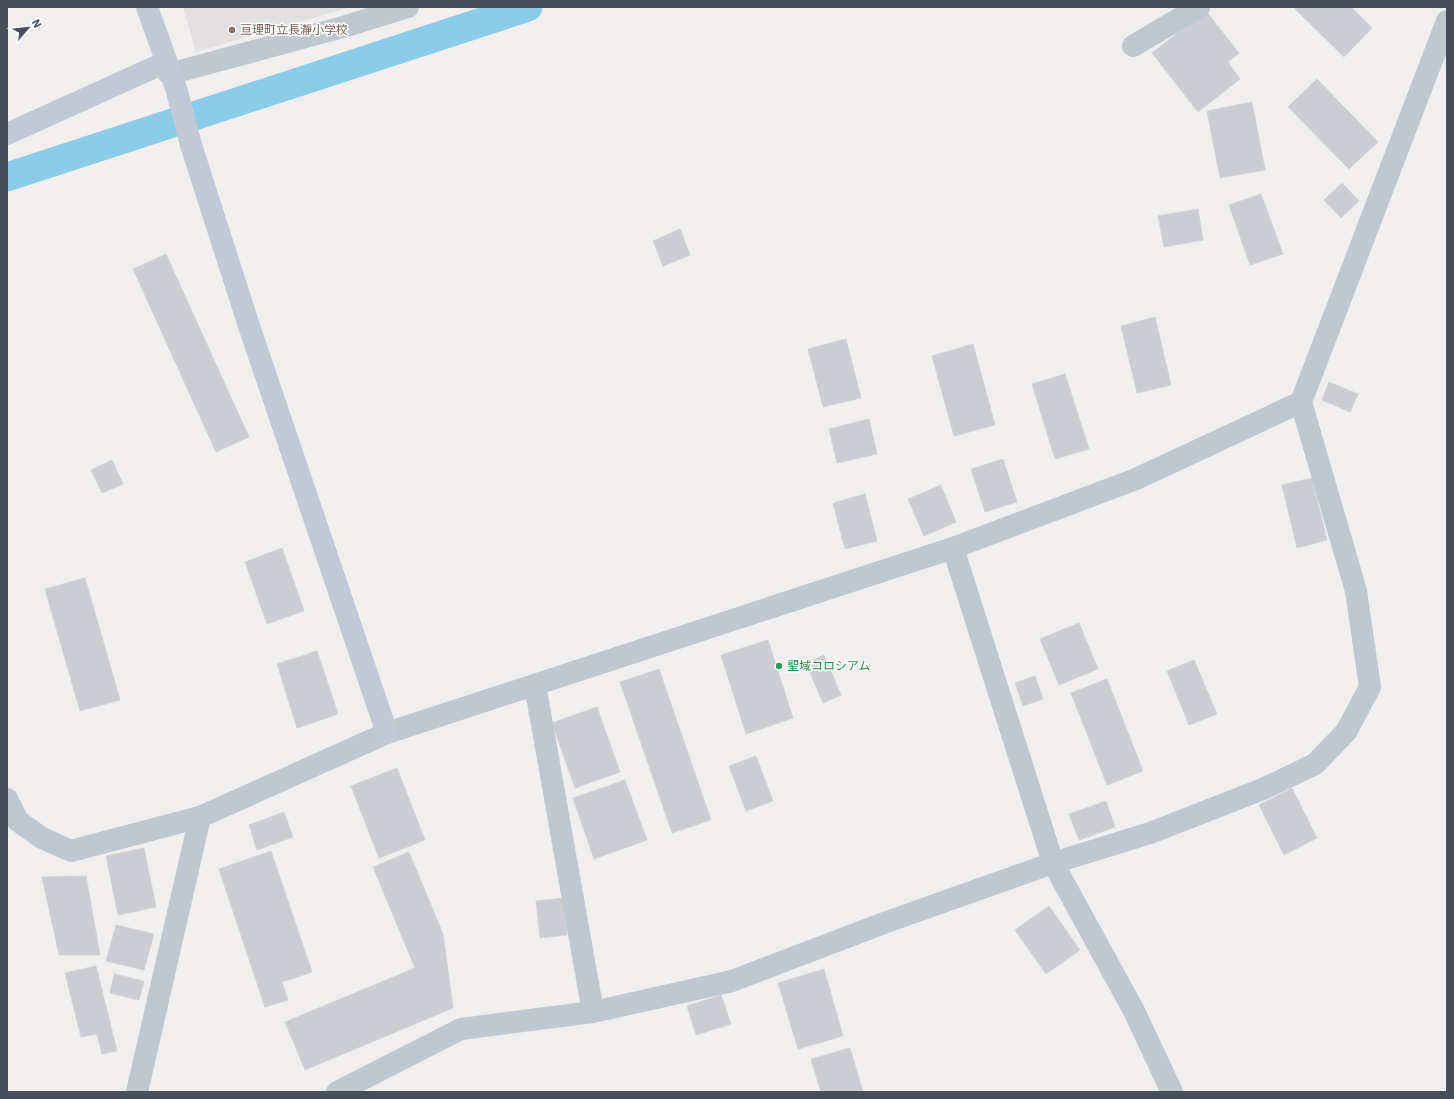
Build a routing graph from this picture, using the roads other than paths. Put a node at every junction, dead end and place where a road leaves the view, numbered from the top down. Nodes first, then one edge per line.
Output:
1 (147, 7) edge
2 (408, 7) edge
3 (1199, 7) edge
4 (1447, 21) edge
5 (1133, 46) dead end
6 (170, 75) junction
7 (7, 134) edge
8 (1301, 402) junction
9 (953, 548) junction
10 (535, 685) junction
11 (387, 733) junction
12 (7, 799) edge
13 (200, 817) junction
14 (1053, 863) junction
15 (593, 1012) junction
16 (137, 1092) edge
17 (337, 1092) edge
18 (1172, 1092) edge

1 - 6 street
2 - 6 street
3 - 5 street
4 - 8 street
6 - 7 street
6 - 11 street
8 - 9 street
8 - 14 street
9 - 10 street
9 - 14 street
10 - 11 street
10 - 15 street
11 - 13 street
12 - 13 street
13 - 16 street
14 - 15 street
14 - 18 street
15 - 17 street

